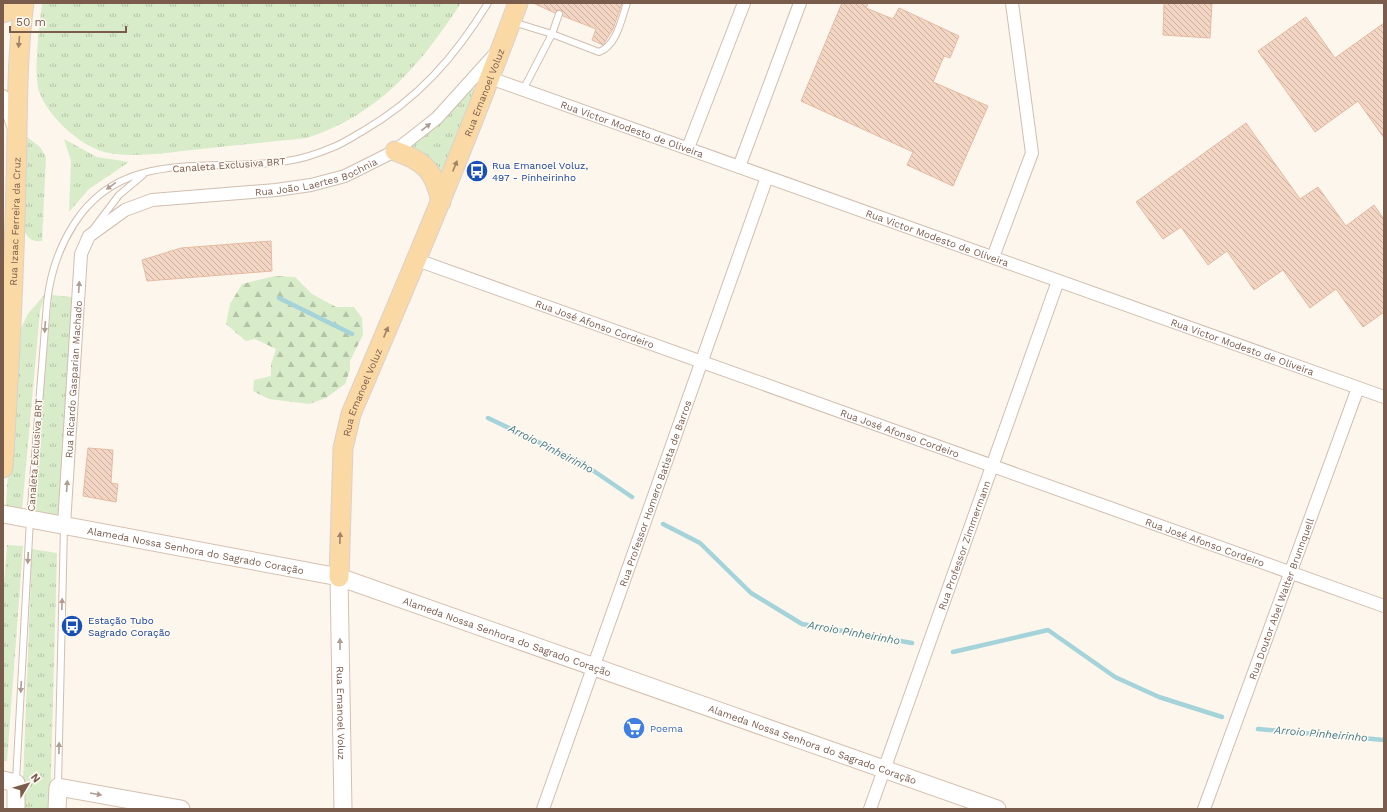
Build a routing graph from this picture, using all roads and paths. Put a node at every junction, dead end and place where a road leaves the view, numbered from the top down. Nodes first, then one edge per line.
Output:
1 (20, 3) edge
2 (24, 3) edge
3 (488, 3) edge
4 (518, 3) edge
5 (627, 3) edge
6 (744, 3) edge
7 (800, 3) edge
8 (1012, 3) edge
9 (3, 13) edge
10 (559, 14) dead end
11 (512, 21) junction
12 (552, 34) junction
13 (505, 42) junction
14 (490, 78) junction
15 (524, 90) junction
16 (3, 96) edge
17 (16, 135) junction
18 (688, 148) junction
19 (395, 151) junction
20 (739, 167) junction
21 (147, 172) junction
22 (767, 177) junction
23 (441, 202) junction
24 (88, 236) junction
25 (8, 241) edge
26 (993, 258) junction
27 (417, 260) junction
28 (1058, 281) junction
29 (701, 362) junction
30 (1358, 388) junction
31 (1384, 397) edge
32 (992, 466) junction
33 (3, 468) edge
34 (3, 514) edge
35 (30, 519) junction
36 (64, 525) junction
37 (1290, 572) junction
38 (339, 577) junction
39 (1384, 606) edge
40 (593, 667) junction
41 (884, 769) junction
42 (10, 782) edge
43 (58, 787) junction
44 (16, 809) edge
45 (57, 809) edge
46 (181, 809) edge
47 (343, 809) edge
48 (543, 809) edge
49 (870, 809) edge
50 (997, 809) edge
51 (1204, 809) edge

1 - 9 main road
2 -> 17 main road
3 - 21 lane, Canaleta Exclusiva BRT
4 - 11 main road, Rua Emanoel Voluz
5 - 12 lane
6 - 18 street
7 - 20 street
8 - 26 street
10 - 12 lane
11 - 12 lane
11 - 13 main road, Rua Emanoel Voluz
12 - 15 lane
13 - 14 main road, Rua Emanoel Voluz
19 -> 13 street, Rua João Laertes Bochnia
14 - 15 street, Rua Victor Modesto de Oliveira
23 -> 14 main road, Rua Emanoel Voluz
15 - 18 street, Rua Victor Modesto de Oliveira
16 - 17 street, Rua Izaac Ferreira da Cruz
17 - 25 main road, Rua Izaac Ferreira da Cruz
18 - 20 street, Rua Victor Modesto de Oliveira
19 - 23 main road
19 - 24 street, Rua João Laertes Bochnia
20 - 22 street, Rua Victor Modesto de Oliveira
21 - 24 lane
21 -> 35 lane, Canaleta Exclusiva BRT
22 - 26 street, Rua Victor Modesto de Oliveira
22 - 29 street, Rua Professor Homero Batista de Barros
23 - 27 main road, Rua Emanoel Voluz
36 -> 24 street, Rua Ricardo Gasparian Machado
25 - 33 main road, Rua Izaac Ferreira da Cruz
26 - 28 street, Rua Victor Modesto de Oliveira
27 - 29 street, Rua José Afonso Cordeiro
38 -> 27 main road, Rua Emanoel Voluz
28 - 30 street, Rua Victor Modesto de Oliveira
28 - 32 street, Rua Professor Zimmermann
29 - 32 street, Rua José Afonso Cordeiro
29 - 40 street, Rua Professor Homero Batista de Barros
30 - 31 street, Rua Victor Modesto de Oliveira
30 - 37 street, Rua Doutor Abel Walter Brunnquell
32 - 37 street, Rua José Afonso Cordeiro
32 - 41 street, Rua Professor Zimmermann
34 - 35 street, Alameda Nossa Senhora do Sagrado Coração
35 - 36 street, Alameda Nossa Senhora do Sagrado Coração
35 -> 42 lane, Canaleta Exclusiva BRT
36 - 38 street, Alameda Nossa Senhora do Sagrado Coração
43 -> 36 lane
37 - 39 street, Rua José Afonso Cordeiro
37 - 51 street, Rua Doutor Abel Walter Brunnquell
38 - 40 street, Alameda Nossa Senhora do Sagrado Coração
47 -> 38 street, Rua Emanoel Voluz
40 - 41 street, Alameda Nossa Senhora do Sagrado Coração
40 - 48 street, Rua Professor Homero Batista de Barros
41 - 49 street, Rua Professor Zimmermann
41 - 50 street, Alameda Nossa Senhora do Sagrado Coração
42 - 44 street
43 - 45 street
43 -> 46 street

